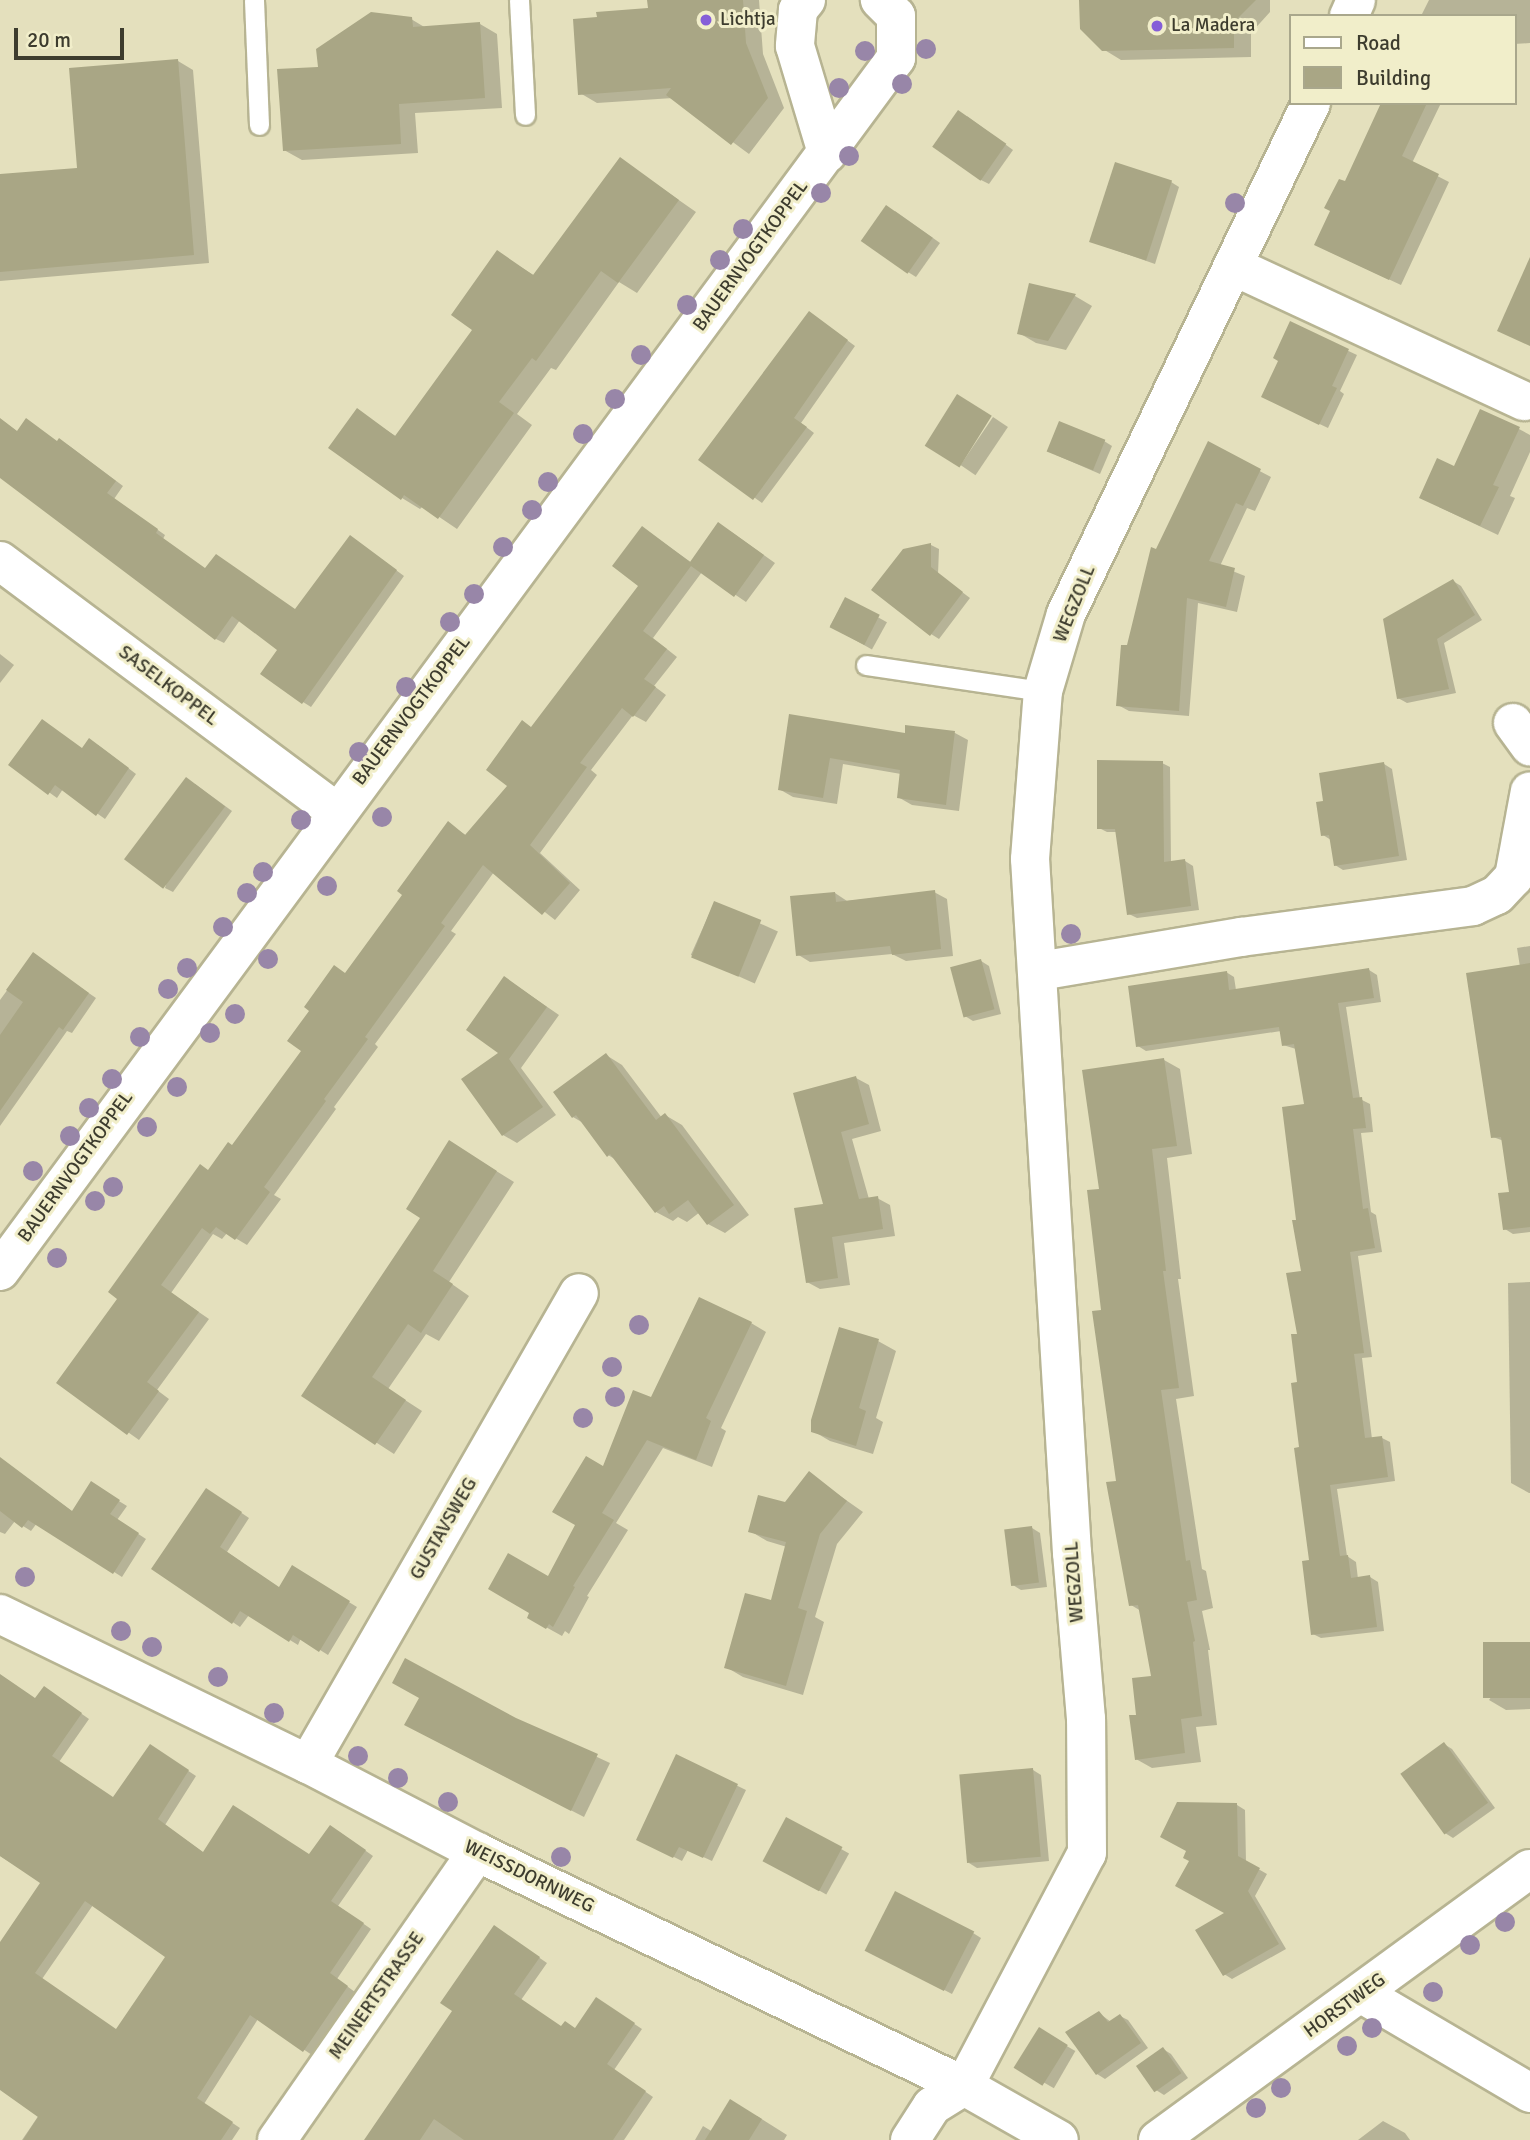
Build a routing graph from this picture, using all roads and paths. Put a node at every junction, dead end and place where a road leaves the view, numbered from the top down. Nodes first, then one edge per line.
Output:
1 (254, 0) edge
2 (519, 0) edge
3 (806, 0) edge
4 (880, 0) edge
5 (1310, 105) edge
6 (525, 115) dead end
7 (259, 125) dead end
8 (827, 153) junction
9 (1233, 266) junction
10 (1527, 402) edge
11 (0, 561) edge
12 (866, 665) dead end
13 (1044, 691) junction
14 (1530, 791) edge
15 (337, 812) junction
16 (1039, 971) junction
17 (1, 1266) edge
18 (579, 1293) dead end
19 (0, 1614) edge
20 (309, 1764) junction
21 (477, 1852) junction
22 (1530, 1869) edge
23 (1362, 1994) junction
24 (964, 2086) junction
25 (1530, 2094) edge
26 (277, 2140) edge
27 (911, 2140) edge
28 (1059, 2140) edge
29 (1158, 2140) edge

1 - 7 lane
2 - 6 lane
3 - 8 street
4 - 8 street, BAUERNVOGTKOPPEL
5 - 9 street, WEGZOLL
8 - 15 street, BAUERNVOGTKOPPEL
9 - 10 street
9 - 13 street, WEGZOLL
11 - 15 street, SASELKOPPEL
12 - 13 lane
13 - 16 street, WEGZOLL
14 - 16 street
15 - 17 street, BAUERNVOGTKOPPEL
16 - 24 street, WEGZOLL
18 - 20 street, GUSTAVSWEG
19 - 20 street, WEISSDORNWEG
20 - 21 street, WEISSDORNWEG
21 - 24 street, WEISSDORNWEG
21 - 26 street, MEINERTSTRASSE
22 - 23 street, HORSTWEG
23 - 25 street
23 - 29 street, HORSTWEG
24 - 27 street
24 - 28 street, WEISSDORNWEG

